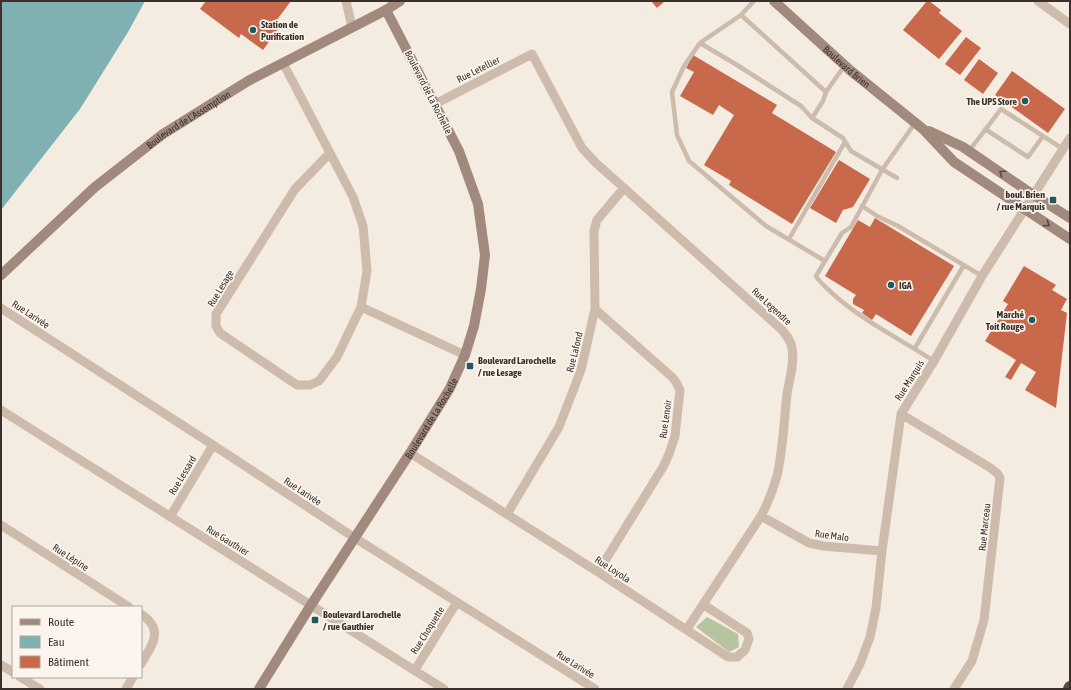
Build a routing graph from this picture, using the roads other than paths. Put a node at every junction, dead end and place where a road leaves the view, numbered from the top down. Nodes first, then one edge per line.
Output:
1 (346, 1) edge
2 (400, 1) edge
3 (754, 1) edge
4 (774, 1) edge
5 (1038, 1) edge
6 (386, 10) junction
7 (741, 15) junction
8 (1070, 24) edge
9 (352, 27) junction
10 (700, 43) junction
11 (532, 54) joint
12 (283, 63) junction
13 (844, 65) junction
14 (826, 92) junction
15 (435, 104) junction
16 (812, 118) junction
17 (919, 126) junction
18 (985, 129) junction
19 (1044, 136) junction
20 (1070, 138) edge
21 (845, 142) junction
22 (1063, 149) junction
23 (969, 151) junction
24 (330, 154) junction
25 (882, 170) junction
26 (897, 178) dead end
27 (624, 188) junction
28 (1034, 195) junction
29 (862, 206) junction
30 (1025, 209) junction
31 (1070, 218) edge
32 (789, 239) junction
33 (1070, 239) edge
34 (824, 261) junction
35 (964, 265) junction
36 (1, 275) edge
37 (982, 276) junction
38 (361, 307) junction
39 (1, 308) edge
40 (595, 309) junction
41 (915, 348) junction
42 (465, 355) junction
43 (934, 361) junction
44 (1, 410) edge
45 (901, 414) junction
46 (213, 445) junction
47 (410, 453) junction
48 (507, 514) junction
49 (761, 516) junction
50 (170, 517) junction
51 (1, 525) edge
52 (355, 538) junction
53 (882, 551) junction
54 (598, 572) junction
55 (457, 602) junction
56 (310, 605) junction
57 (704, 605) junction
58 (128, 606) edge
59 (142, 615) edge
60 (687, 629) junction
61 (142, 662) edge
62 (1, 665) edge
63 (415, 670) junction
64 (12, 671) edge
65 (22, 678) edge
66 (132, 678) edge
67 (40, 689) edge
68 (126, 689) edge
69 (259, 689) edge
70 (444, 689) edge
71 (595, 689) edge
72 (847, 689) edge
73 (954, 689) edge

1 - 9 street
2 - 6 street, Boulevard de L'Assomption
3 - 7 lane
4 - 13 street, Boulevard Brien
5 - 8 street
6 - 9 street, Boulevard de L'Assomption
6 - 15 street, Boulevard de La Rochelle
7 - 10 lane
7 - 14 lane
9 - 12 street, Boulevard de L'Assomption
10 - 16 lane
10 - 32 lane
11 - 15 street, Rue Letellier
11 - 27 street, Rue Legendre
12 - 24 street, Rue Lesage
12 - 36 street, Boulevard de L'Assomption
13 - 14 lane
13 - 17 street, Boulevard Brien
14 - 16 lane
15 - 42 street, Boulevard de La Rochelle
16 - 21 lane
17 - 23 street, Boulevard Brien
17 - 25 lane
17 - 30 street, Boulevard Brien
18 - 19 lane
18 - 19 lane
18 - 23 lane
19 - 22 lane
20 - 22 street, Rue Marquis
21 - 25 lane
21 - 32 lane
22 - 28 street, Rue Marquis
28 -> 23 street, Boulevard Brien
24 - 38 street, Rue Lesage
24 - 38 street, Rue Lesage
25 - 26 lane
25 - 29 lane
27 - 40 street, Rue Lafond
27 - 49 street, Rue Legendre
28 - 30 street, Rue Marquis
28 - 31 street, Boulevard Brien
29 - 34 lane
29 - 35 lane
30 -> 33 street, Boulevard Brien
30 - 37 street, Rue Marquis
32 - 34 lane
34 - 41 lane
35 - 37 lane
35 - 41 lane
37 - 43 street, Rue Marquis
38 - 42 street
39 - 46 street, Rue Larivée
40 - 48 street, Rue Lafond
40 - 54 street, Rue Lenoir
41 - 43 lane
42 - 47 street, Boulevard de La Rochelle
43 - 45 street, Rue Marquis
44 - 50 street, Rue Gauthier
45 - 53 street, Rue Marquis
45 - 73 street, Rue Marceau
46 - 50 street, Rue Lessard
46 - 52 street, Rue Larivée
47 - 48 street, Rue Loyola
47 - 52 street, Boulevard de La Rochelle
48 - 54 street, Rue Loyola
49 - 53 street, Rue Malo
49 - 57 street, Rue Legendre
50 - 56 street, Rue Gauthier
51 - 58 street, Rue Lépine
52 - 55 street, Rue Larivée
52 - 56 street, Boulevard de La Rochelle
53 - 72 street, Rue Marquis
54 - 60 street, Rue Loyola
55 - 63 street, Rue Choquette
55 - 71 street, Rue Larivée
56 - 63 street, Rue Gauthier
56 - 69 street, Boulevard de La Rochelle
57 - 60 street, Rue Legendre
57 - 60 street, Rue Loyola
59 - 61 street
62 - 64 street
63 - 70 street, Rue Gauthier
65 - 67 street
66 - 68 street

